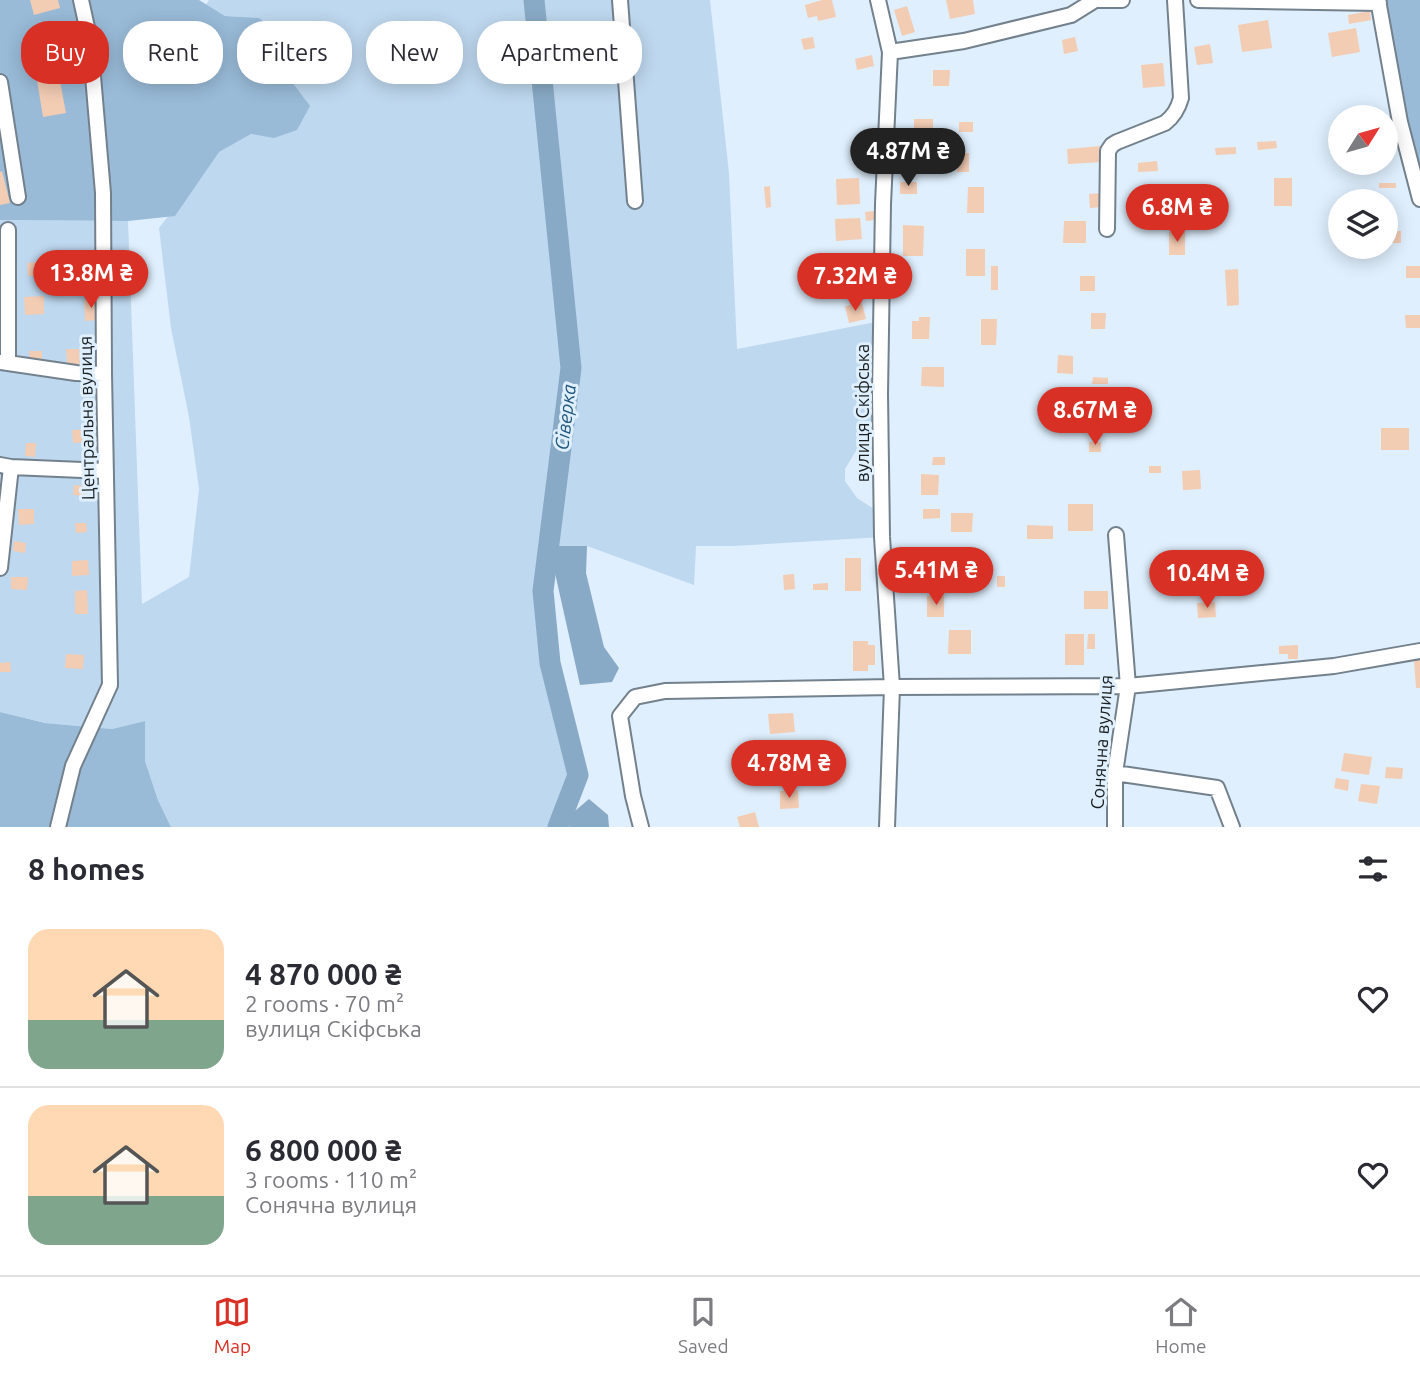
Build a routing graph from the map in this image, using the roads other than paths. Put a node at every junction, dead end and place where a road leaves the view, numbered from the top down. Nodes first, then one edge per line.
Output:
1 (80, 0) edge
2 (620, 0) edge
3 (878, 0) edge
4 (1095, 0) edge
5 (1122, 0) edge
6 (1175, 0) edge
7 (1198, 0) edge
8 (1378, 2) edge
9 (890, 52) junction
10 (0, 82) edge
11 (18, 197) dead end
12 (1420, 199) edge
13 (635, 201) dead end
14 (1107, 229) dead end
15 (8, 230) dead end
16 (4, 362) edge
17 (104, 374) junction
18 (6, 466) edge
19 (106, 471) junction
20 (1116, 535) dead end
21 (0, 568) edge
22 (1420, 652) edge
23 (892, 687) junction
24 (1128, 687) junction
25 (1115, 773) junction
26 (58, 827) edge
27 (641, 827) edge
28 (887, 827) edge
29 (1115, 827) edge
30 (1231, 827) edge

1 - 17 street, Центральна вулиця
2 - 13 street
3 - 9 street, вулиця Скіфська
4 - 5 street
4 - 9 street
6 - 14 street
7 - 8 street
8 - 12 street
9 - 23 street, вулиця Скіфська
10 - 11 street
15 - 16 street
16 - 17 street
17 - 19 street, Центральна вулиця
18 - 19 street
18 - 21 street
19 - 26 street, Центральна вулиця
20 - 24 street, Сонячна вулиця
22 - 24 street
23 - 24 street
23 - 27 street
23 - 28 street, вулиця Скіфська
24 - 25 street, Сонячна вулиця
25 - 29 street, Сонячна вулиця
25 - 30 street

